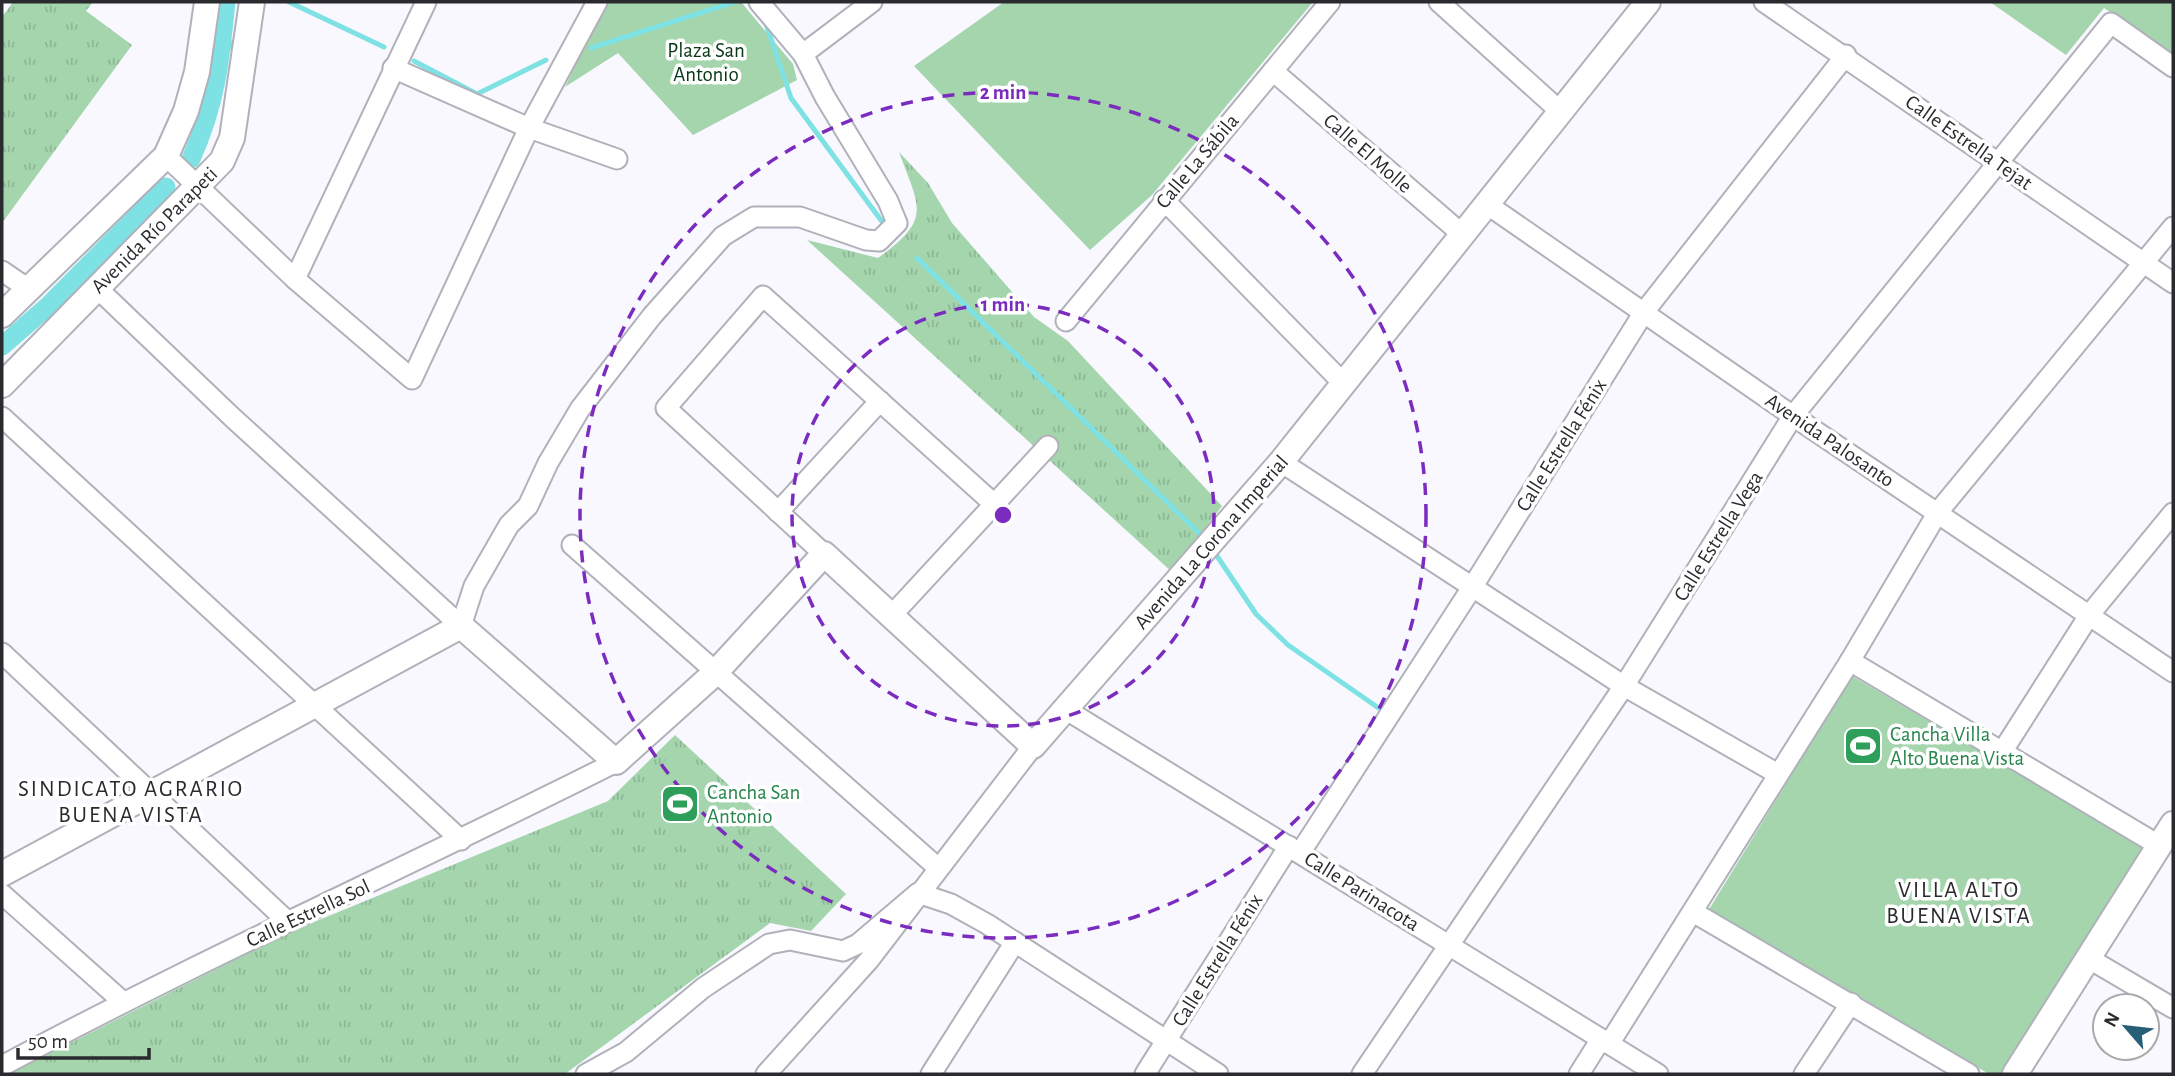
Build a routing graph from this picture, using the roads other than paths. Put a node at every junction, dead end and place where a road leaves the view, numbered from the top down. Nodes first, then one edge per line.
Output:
1 (207, 2) edge
2 (252, 2) edge
3 (426, 2) edge
4 (597, 2) edge
5 (759, 2) edge
6 (872, 2) edge
7 (1330, 2) edge
8 (1439, 2) edge
9 (1648, 2) edge
10 (1764, 2) edge
11 (803, 54) junction
12 (1846, 55) junction
13 (2173, 67) edge
14 (393, 68) junction
15 (1273, 71) junction
16 (1561, 112) junction
17 (529, 128) junction
18 (166, 156) junction
19 (617, 159) dead end
20 (1996, 162) junction
21 (198, 187) junction
22 (1164, 200) junction
23 (1488, 205) junction
24 (2173, 227) edge
25 (1463, 235) junction
26 (2144, 263) junction
27 (2, 271) edge
28 (295, 279) junction
29 (2173, 283) edge
30 (96, 287) junction
31 (30, 290) junction
32 (1644, 312) junction
33 (2, 315) edge
34 (1066, 321) dead end
35 (1344, 384) junction
36 (2, 385) edge
37 (880, 401) junction
38 (1793, 416) junction
39 (2, 417) edge
40 (1048, 446) dead end
41 (1281, 462) junction
42 (993, 503) junction
43 (778, 512) junction
44 (1938, 512) junction
45 (2173, 513) edge
46 (572, 545) dead end
47 (824, 554) junction
48 (1473, 586) junction
49 (2090, 614) junction
50 (892, 615) junction
51 (461, 626) junction
52 (2, 653) edge
53 (1850, 661) junction
54 (2173, 672) edge
55 (715, 673) junction
56 (1624, 686) junction
57 (312, 707) junction
58 (1065, 709) junction
59 (1033, 746) junction
60 (2002, 752) junction
61 (616, 762) junction
62 (1778, 774) junction
63 (152, 793) junction
64 (2173, 824) edge
65 (460, 840) junction
66 (2160, 846) junction
67 (1295, 850) junction
68 (937, 867) junction
69 (2, 874) edge
70 (918, 893) junction
71 (2, 894) edge
72 (1693, 912) junction
73 (288, 922) junction
74 (1015, 943) junction
75 (1448, 945) junction
76 (2088, 958) junction
77 (122, 1002) junction
78 (1850, 1003) junction
79 (2173, 1008) edge
80 (1605, 1041) junction
81 (1166, 1042) junction
82 (2, 1066) edge
83 (586, 1074) edge
84 (766, 1074) edge
85 (931, 1074) edge
86 (1145, 1074) edge
87 (1218, 1074) edge
88 (1362, 1074) edge
89 (1579, 1074) edge
90 (1658, 1074) edge
91 (1804, 1074) edge
92 (1969, 1074) edge
93 (2015, 1074) edge

1 - 18 street, Avenida Río Parapeti
2 - 21 street, Avenida Río Parapeti
3 - 14 street
4 - 17 street
5 - 11 street
6 - 11 street
7 - 15 street, Calle La Sábila
8 - 16 street
9 - 16 street, Avenida La Corona Imperial
10 - 12 street, Calle Estrella Tejat
11 - 51 street
12 - 20 street, Calle Estrella Tejat
12 - 32 street, Calle Estrella Fénix
13 - 20 street, Calle Estrella Vega
14 - 17 street
14 - 28 street
15 - 22 street, Calle La Sábila
15 - 25 street, Calle El Molle
16 - 23 street, Avenida La Corona Imperial
17 - 19 street
17 - 28 street
18 - 21 street
18 - 31 street, Avenida Río Parapeti
20 - 26 street, Calle Estrella Tejat
20 - 38 street, Calle Estrella Vega
21 - 28 street
21 - 30 street, Avenida Río Parapeti
22 - 34 street, Calle La Sábila
22 - 35 street
23 - 25 street, Avenida La Corona Imperial
23 - 32 street, Avenida Palosanto
24 - 26 street
25 - 35 street, Avenida La Corona Imperial
26 - 29 street, Calle Estrella Tejat
26 - 44 street
27 - 31 street
30 - 36 street, Avenida Río Parapeti
30 - 51 street
31 - 33 street, Avenida Río Parapeti
32 - 38 street, Avenida Palosanto
32 - 48 street, Calle Estrella Fénix
35 - 41 street, Avenida La Corona Imperial
37 - 42 street
37 - 43 street
37 - 43 street
38 - 44 street, Avenida Palosanto
38 - 56 street, Calle Estrella Vega
39 - 57 street
40 - 42 street
41 - 48 street
41 - 58 street, Avenida La Corona Imperial
42 - 50 street
43 - 47 street
44 - 49 street, Avenida Palosanto
44 - 53 street
45 - 49 street
46 - 55 street
47 - 50 street
47 - 55 street
48 - 56 street
48 - 67 street, Calle Estrella Fénix
49 - 54 street, Avenida Palosanto
49 - 60 street
50 - 59 street
51 - 57 street
51 - 61 street
52 - 63 street
53 - 60 street
53 - 62 street
55 - 61 street
55 - 68 street
56 - 62 street
56 - 75 street, Calle Estrella Vega
57 - 63 street
57 - 65 street
58 - 59 street, Avenida La Corona Imperial
58 - 67 street, Calle Parinacota
59 - 68 street, Avenida La Corona Imperial
60 - 66 street
61 - 65 street, Calle Estrella Sol
62 - 72 street
63 - 69 street
63 - 73 street
64 - 66 street
65 - 73 street, Calle Estrella Sol
66 - 76 street
67 - 75 street, Calle Parinacota
67 - 81 street, Calle Estrella Fénix
68 - 70 street, Avenida La Corona Imperial
70 - 74 street
70 - 83 street
70 - 84 street, Avenida La Corona Imperial
71 - 77 street
72 - 78 street
72 - 80 street
73 - 77 street, Calle Estrella Sol
74 - 81 street
74 - 85 street
75 - 80 street, Calle Parinacota
75 - 88 street, Calle Estrella Vega
76 - 79 street
76 - 93 street
77 - 82 street, Calle Estrella Sol
78 - 91 street
78 - 92 street
80 - 89 street
80 - 90 street, Calle Parinacota
81 - 86 street, Calle Estrella Fénix
81 - 87 street

